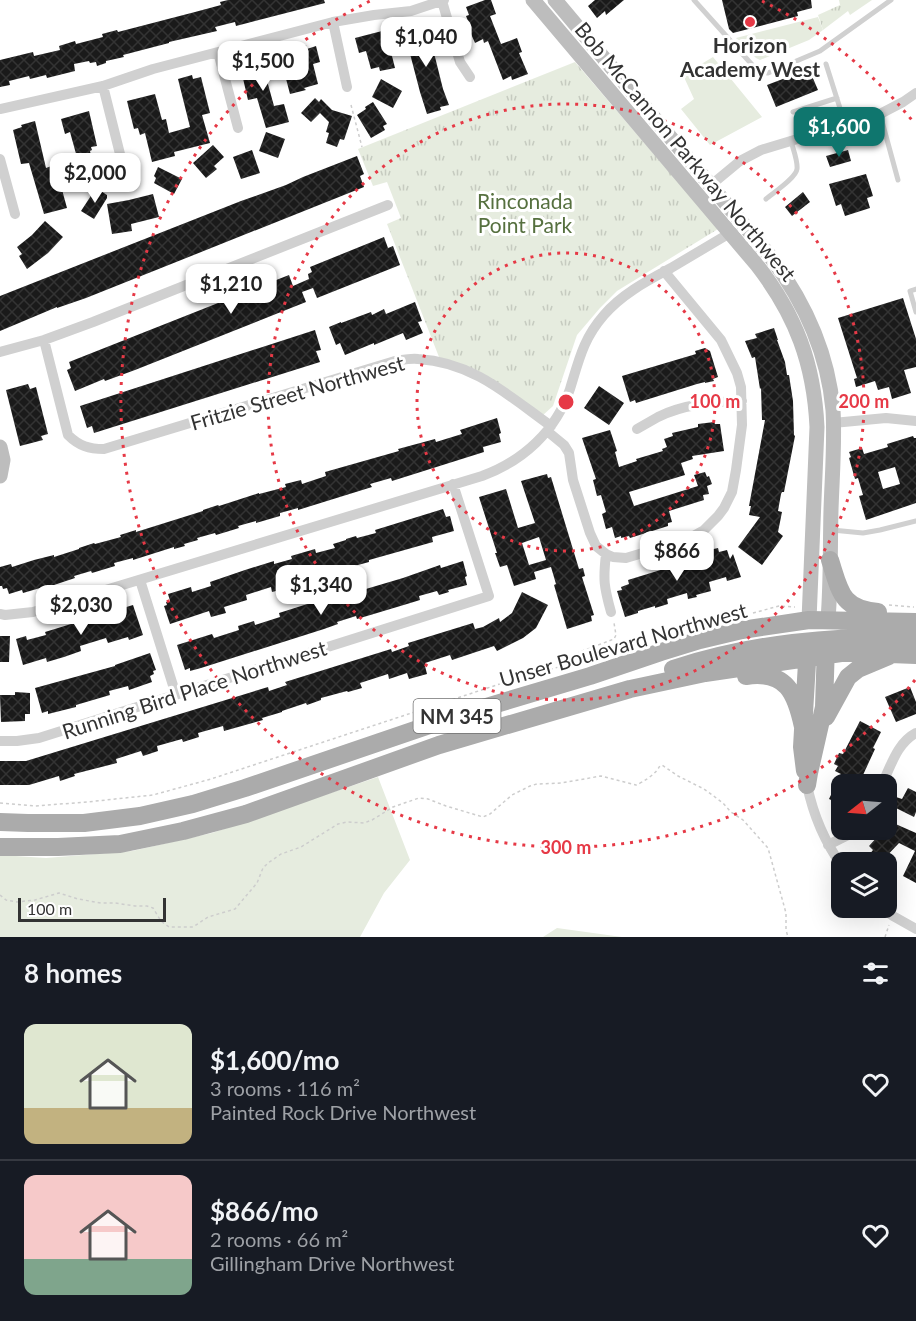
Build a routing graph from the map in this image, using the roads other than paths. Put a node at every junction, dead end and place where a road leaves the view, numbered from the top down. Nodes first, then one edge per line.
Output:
1 (443, 0) edge
2 (694, 0) edge
3 (891, 0) edge
4 (545, 2) edge
5 (333, 22) junction
6 (218, 52) junction
7 (826, 64) dead end
8 (470, 77) dead end
9 (103, 86) junction
10 (347, 87) dead end
11 (916, 93) edge
12 (837, 98) junction
13 (0, 109) edge
14 (800, 110) junction
15 (793, 112) dead end
16 (880, 114) junction
17 (845, 124) junction
18 (238, 128) dead end
19 (808, 136) junction
20 (791, 141) junction
21 (0, 159) edge
22 (125, 174) dead end
23 (898, 180) dead end
24 (711, 185) junction
25 (698, 196) junction
26 (766, 199) dead end
27 (388, 205) dead end
28 (15, 214) dead end
29 (742, 223) junction
30 (730, 233) junction
31 (664, 271) junction
32 (916, 289) edge
33 (916, 312) edge
34 (44, 340) junction
35 (0, 352) edge
36 (742, 401) junction
37 (916, 421) edge
38 (833, 423) junction
39 (816, 424) junction
40 (549, 428) junction
41 (637, 429) dead end
42 (0, 447) edge
43 (0, 476) edge
44 (453, 484) junction
45 (916, 521) edge
46 (831, 530) junction
47 (606, 554) junction
48 (830, 560) junction
49 (140, 580) junction
50 (611, 612) road end
51 (0, 614) edge
52 (916, 615) edge
53 (809, 620) junction
54 (828, 620) junction
55 (916, 622) edge
56 (916, 638) edge
57 (817, 648) junction
58 (894, 654) junction
59 (916, 655) edge
60 (176, 695) junction
61 (593, 700) junction
62 (811, 728) junction
63 (916, 733) edge
64 (0, 741) edge
65 (887, 774) edge
66 (807, 785) joint
67 (0, 822) edge
68 (838, 840) edge
69 (828, 845) junction
70 (0, 847) edge
71 (833, 852) edge
72 (897, 918) edge
73 (916, 929) edge

1 - 5 street
1 - 8 street
2 - 3 lane
4 - 24 street, Bob McCannon Parkway Northwest
4 - 25 street, Bob McCannon Parkway Northwest
5 - 6 street
5 - 10 street
6 - 9 street
6 - 18 street
7 - 12 lane
9 - 13 street
9 - 22 street
11 - 16 street
12 - 14 lane
12 - 17 lane
14 - 15 lane
14 - 19 lane
16 - 17 street
16 - 23 lane
17 - 19 street
19 - 20 street
20 - 24 street
20 - 26 lane
21 - 28 street
24 - 25 street
24 - 29 street, Bob McCannon Parkway Northwest
25 - 30 street, Bob McCannon Parkway Northwest
27 - 34 street
29 - 30 street
29 - 38 street, Bob McCannon Parkway Northwest
30 - 31 street
30 - 39 street, Bob McCannon Parkway Northwest
31 - 36 street
31 - 40 street
32 - 33 lane
34 - 35 street
34 - 40 street, Fritzie Street Northwest
36 - 41 street
36 - 47 street
37 - 38 street
38 - 39 street
38 - 46 street, Bob McCannon Parkway Northwest
39 - 53 street, Bob McCannon Parkway Northwest
40 - 44 street
40 - 47 street
42 - 43 street
44 - 49 street
44 - 60 street, Running Bird Place Northwest
45 - 46 lane
46 - 48 street, Bob McCannon Parkway Northwest
47 - 50 street
48 - 52 main road
48 - 54 street, Bob McCannon Parkway Northwest
49 - 51 street
49 - 60 street
53 - 54 main road, Unser Boulevard Northwest / NM 345
53 - 57 main road
53 - 67 main road, Unser Boulevard Northwest / NM 345
54 - 55 main road, Unser Boulevard Northwest / NM 345
54 - 57 main road
56 - 57 main road
57 - 58 main road, NM 345
57 - 61 main road, NM 345
57 - 62 main road
58 - 59 main road, NM 345
58 - 62 main road
60 - 64 street, Running Bird Place Northwest
61 - 62 main road
61 - 70 main road, NM 345
62 - 66 main road
63 - 65 street
66 - 69 street
68 - 69 street
69 - 71 street
72 - 73 street

